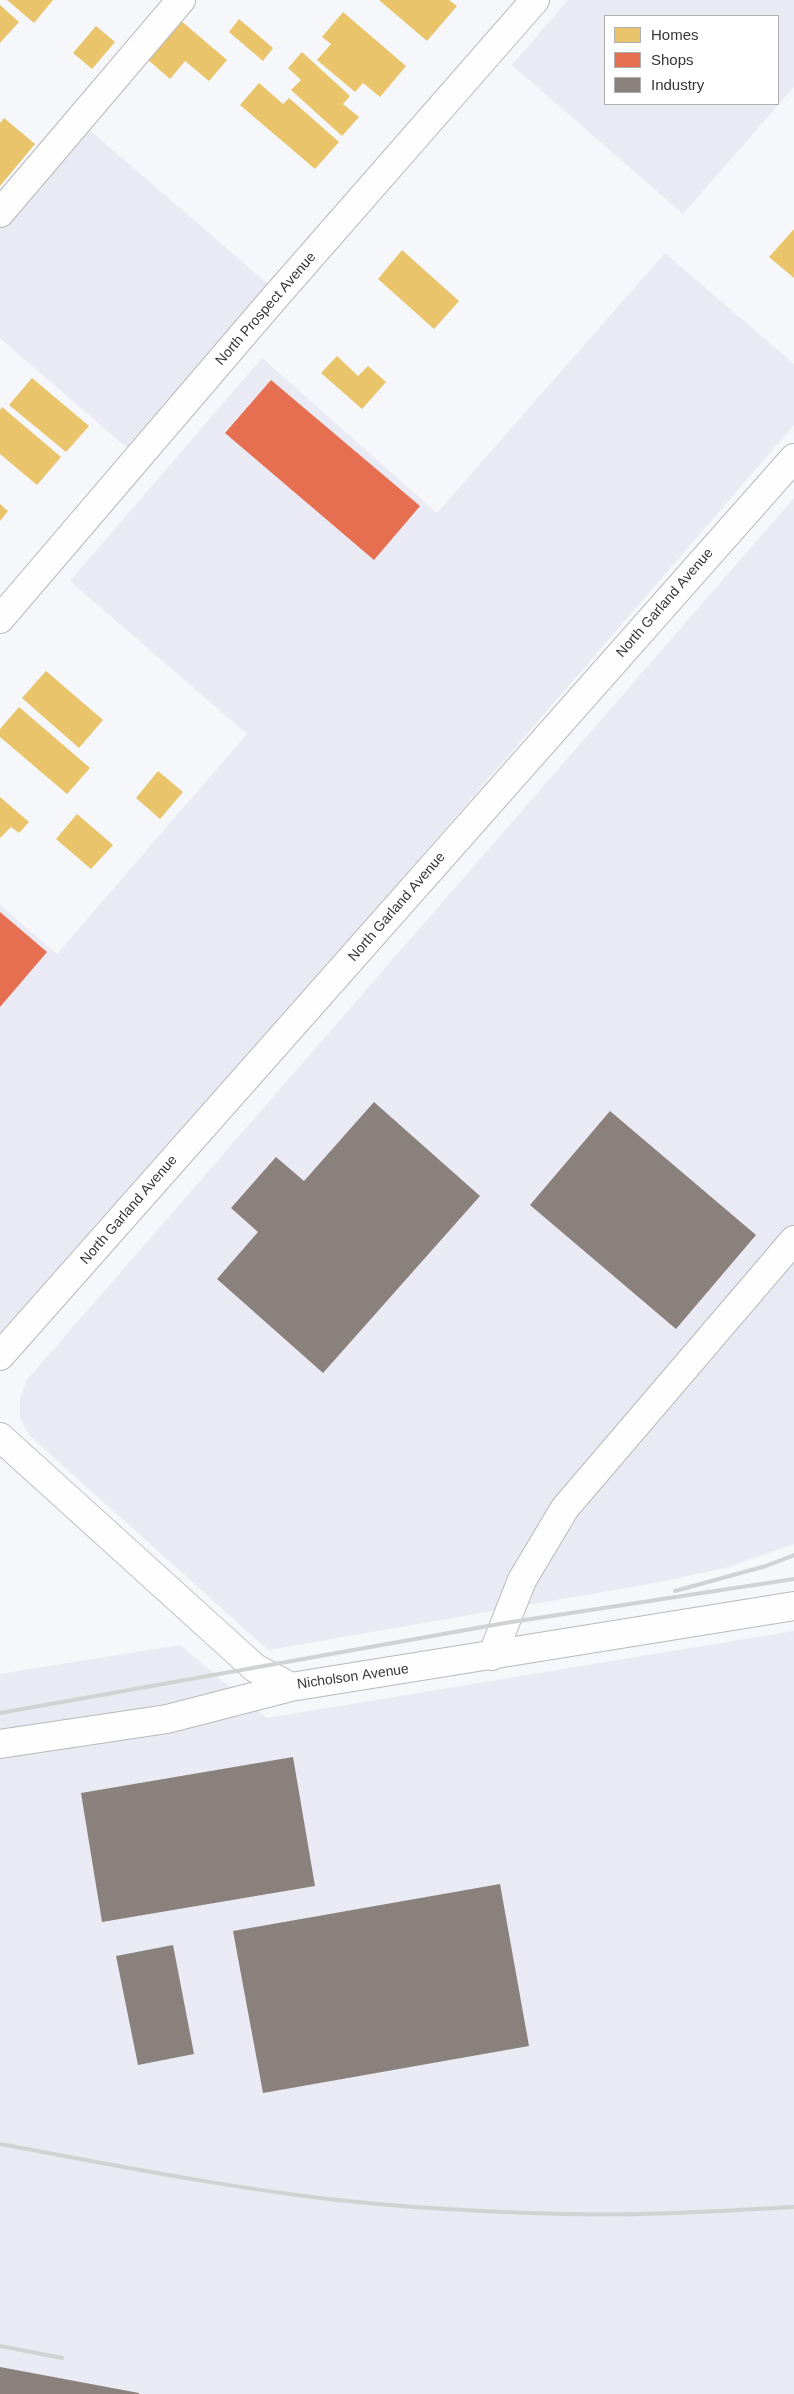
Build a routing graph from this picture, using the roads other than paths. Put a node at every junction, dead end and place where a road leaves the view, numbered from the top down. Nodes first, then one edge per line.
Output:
1 (181, 0) edge
2 (535, 0) edge
3 (0, 213) edge
4 (794, 458) edge
5 (0, 619) edge
6 (794, 1240) edge
7 (0, 1356) edge
8 (0, 1437) edge
9 (794, 1606) edge
10 (492, 1656) junction
11 (291, 1687) junction
12 (0, 1744) edge

1 - 3 street
2 - 5 street, North Prospect Avenue
4 - 7 street, North Garland Avenue
6 - 10 street
8 - 11 street, Nicholson Avenue
9 - 10 street, Nicholson Avenue
10 - 11 street, Nicholson Avenue
11 - 12 street

